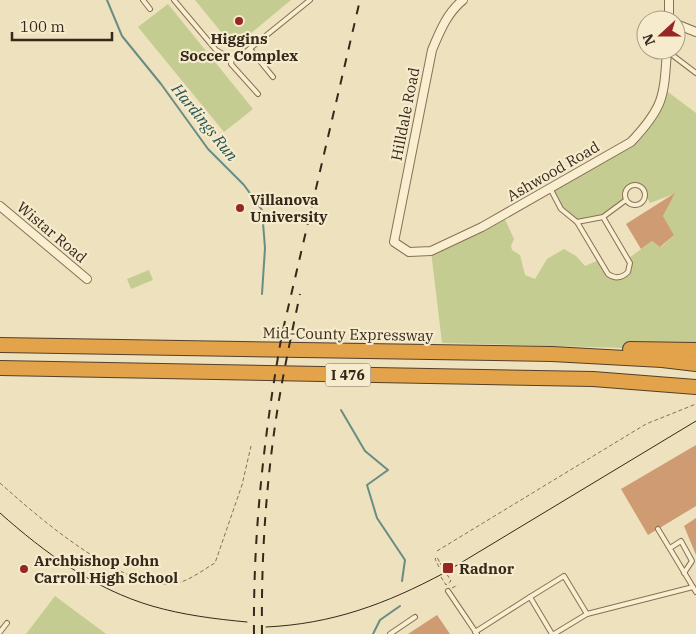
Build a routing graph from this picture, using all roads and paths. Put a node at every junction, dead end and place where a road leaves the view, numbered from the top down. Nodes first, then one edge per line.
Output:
1 (143, 0) edge
2 (174, 0) edge
3 (310, 0) edge
4 (463, 0) edge
5 (150, 9) dead end
6 (250, 49) junction
7 (232, 59) junction
8 (666, 60) edge
9 (680, 60) edge
10 (696, 73) edge
11 (273, 78) dead end
12 (258, 94) dead end
13 (550, 188) junction
14 (626, 200) junction
15 (0, 206) edge
16 (603, 217) junction
17 (577, 222) junction
18 (394, 242) joint
19 (87, 279) dead end
20 (0, 345) edge
21 (696, 350) edge
22 (512, 354) junction
23 (696, 364) edge
24 (0, 368) edge
25 (696, 387) edge
26 (696, 404) edge
27 (250, 446) dead end
28 (0, 483) edge
29 (658, 529) dead end
30 (670, 548) junction
31 (436, 551) dead end
32 (439, 567) dead end
33 (684, 573) junction
34 (441, 577) dead end
35 (458, 585) dead end
36 (693, 587) junction
37 (448, 591) joint
38 (696, 592) edge
39 (530, 597) junction
40 (587, 614) junction
41 (415, 617) dead end
42 (7, 623) dead end
43 (0, 632) edge
44 (476, 633) edge
45 (390, 634) edge
46 (553, 634) edge

1 - 5 lane
2 - 7 lane
3 - 6 lane
4 - 18 street, Hilldale Road
6 - 7 lane
6 - 11 lane
7 - 12 lane
8 - 13 street, Ashwood Road
9 - 10 lane
13 - 17 lane
13 - 18 street, Ashwood Road
14 - 14 lane
14 - 16 lane
15 - 19 street, Wistar Road
16 - 17 lane
16 - 17 lane
20 - 22 highway, Mid-County Expressway / I 476
21 - 22 highway
22 - 23 highway, Mid-County Expressway / I 476
24 - 25 highway, I 476
26 - 31 path
27 - 28 path
29 - 30 lane
30 - 33 lane
30 - 33 lane
32 - 34 path, bridge
33 - 36 lane
35 - 37 path
36 - 38 lane
36 - 40 lane
37 - 44 lane
39 - 40 lane
39 - 44 lane
39 - 46 lane
40 - 46 lane
41 - 45 lane
42 - 43 lane

